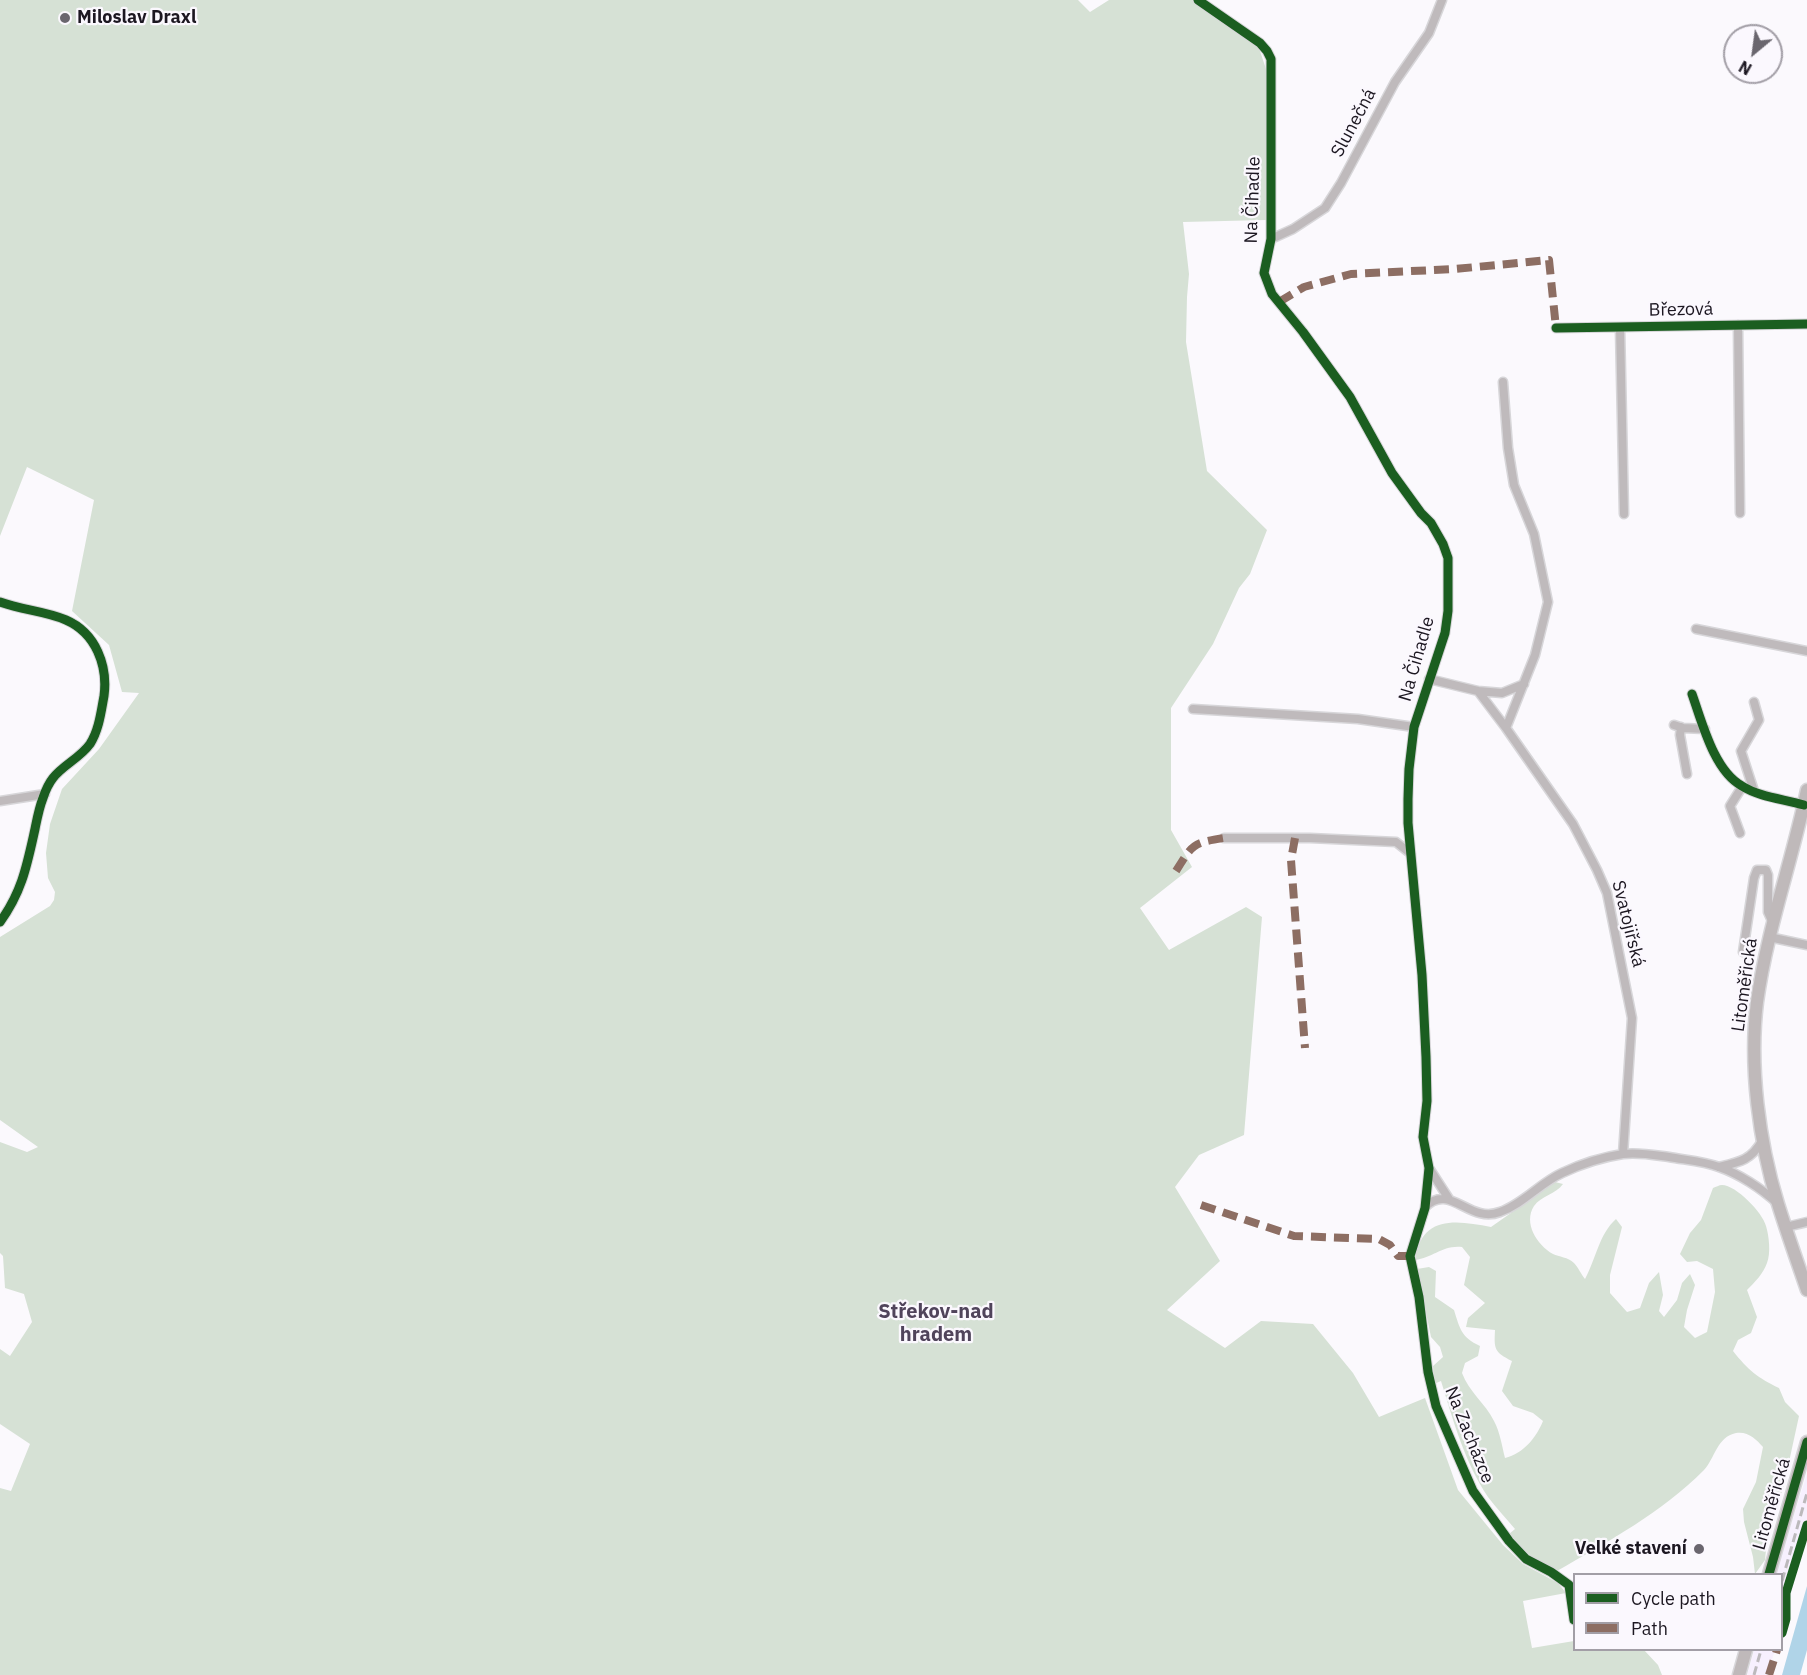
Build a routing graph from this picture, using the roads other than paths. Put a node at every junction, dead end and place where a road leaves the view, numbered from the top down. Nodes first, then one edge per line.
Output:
1 (1198, 0) edge
2 (1442, 0) edge
3 (1271, 239) junction
4 (1807, 324) edge
5 (1738, 325) junction
6 (1556, 328) dead end
7 (1620, 328) junction
8 (1503, 382) dead end
9 (1740, 513) dead end
10 (1624, 514) dead end
11 (0, 602) edge
12 (1696, 629) dead end
13 (1807, 651) edge
14 (1429, 679) junction
15 (1524, 684) junction
16 (1478, 691) junction
17 (1692, 694) dead end
18 (1754, 702) dead end
19 (1193, 709) dead end
20 (1414, 727) junction
21 (1506, 728) junction
22 (1705, 729) junction
23 (1687, 774) dead end
24 (1742, 787) junction
25 (1807, 790) edge
26 (1754, 791) junction
27 (45, 794) junction
28 (0, 801) edge
29 (1804, 804) junction
30 (1740, 833) dead end
31 (1224, 838) dead end
32 (1411, 854) junction
33 (0, 922) edge
34 (1773, 924) junction
35 (1769, 937) junction
36 (1807, 945) edge
37 (1743, 952) dead end
38 (1762, 1141) junction
39 (1623, 1154) junction
40 (1719, 1167) junction
41 (1429, 1168) junction
42 (1426, 1188) joint
43 (1449, 1199) junction
44 (1778, 1204) junction
45 (1425, 1208) junction
46 (1807, 1222) edge
47 (1786, 1227) junction
48 (1807, 1290) edge
49 (1807, 1442) edge
50 (1770, 1573) edge
51 (1573, 1608) edge
52 (1746, 1651) edge
53 (1739, 1675) edge

1 - 3 street, Na Čihadle
2 - 3 street, Slunečná
3 - 14 street, Na Čihadle
4 - 5 street, Březová
5 - 7 street, Březová
5 - 9 street, Březová
6 - 7 street, Březová
7 - 10 street
8 - 15 street
11 - 27 street
12 - 13 street
14 - 16 street
14 - 20 street, Na Čihadle
15 - 16 street
15 - 21 street
16 - 21 street, Svatojiřská
17 - 22 street
18 - 26 street
19 - 20 street
20 - 32 street, Na Čihadle
21 - 39 street, Svatojiřská
22 - 23 street
22 - 24 street
24 - 26 street
24 - 30 street
25 - 29 main road, Litoměřická
26 - 29 street
27 - 28 street
27 - 33 street
29 - 34 main road, Litoměřická
31 - 32 street
32 - 41 street, Na Čihadle
34 - 35 main road, Litoměřická
34 - 37 street
35 - 36 street
35 - 38 main road, Litoměřická
38 - 40 street
38 - 44 main road, Litoměřická
39 - 40 street
39 - 43 street
40 - 44 street
41 - 42 street, Na Čihadle
41 - 43 street
42 - 45 street, Na Zacházce
43 - 45 street
44 - 47 main road, Litoměřická
45 - 51 street, Na Zacházce
46 - 47 street
47 - 48 main road, Litoměřická
49 - 50 main road, Litoměřická
52 - 53 main road

